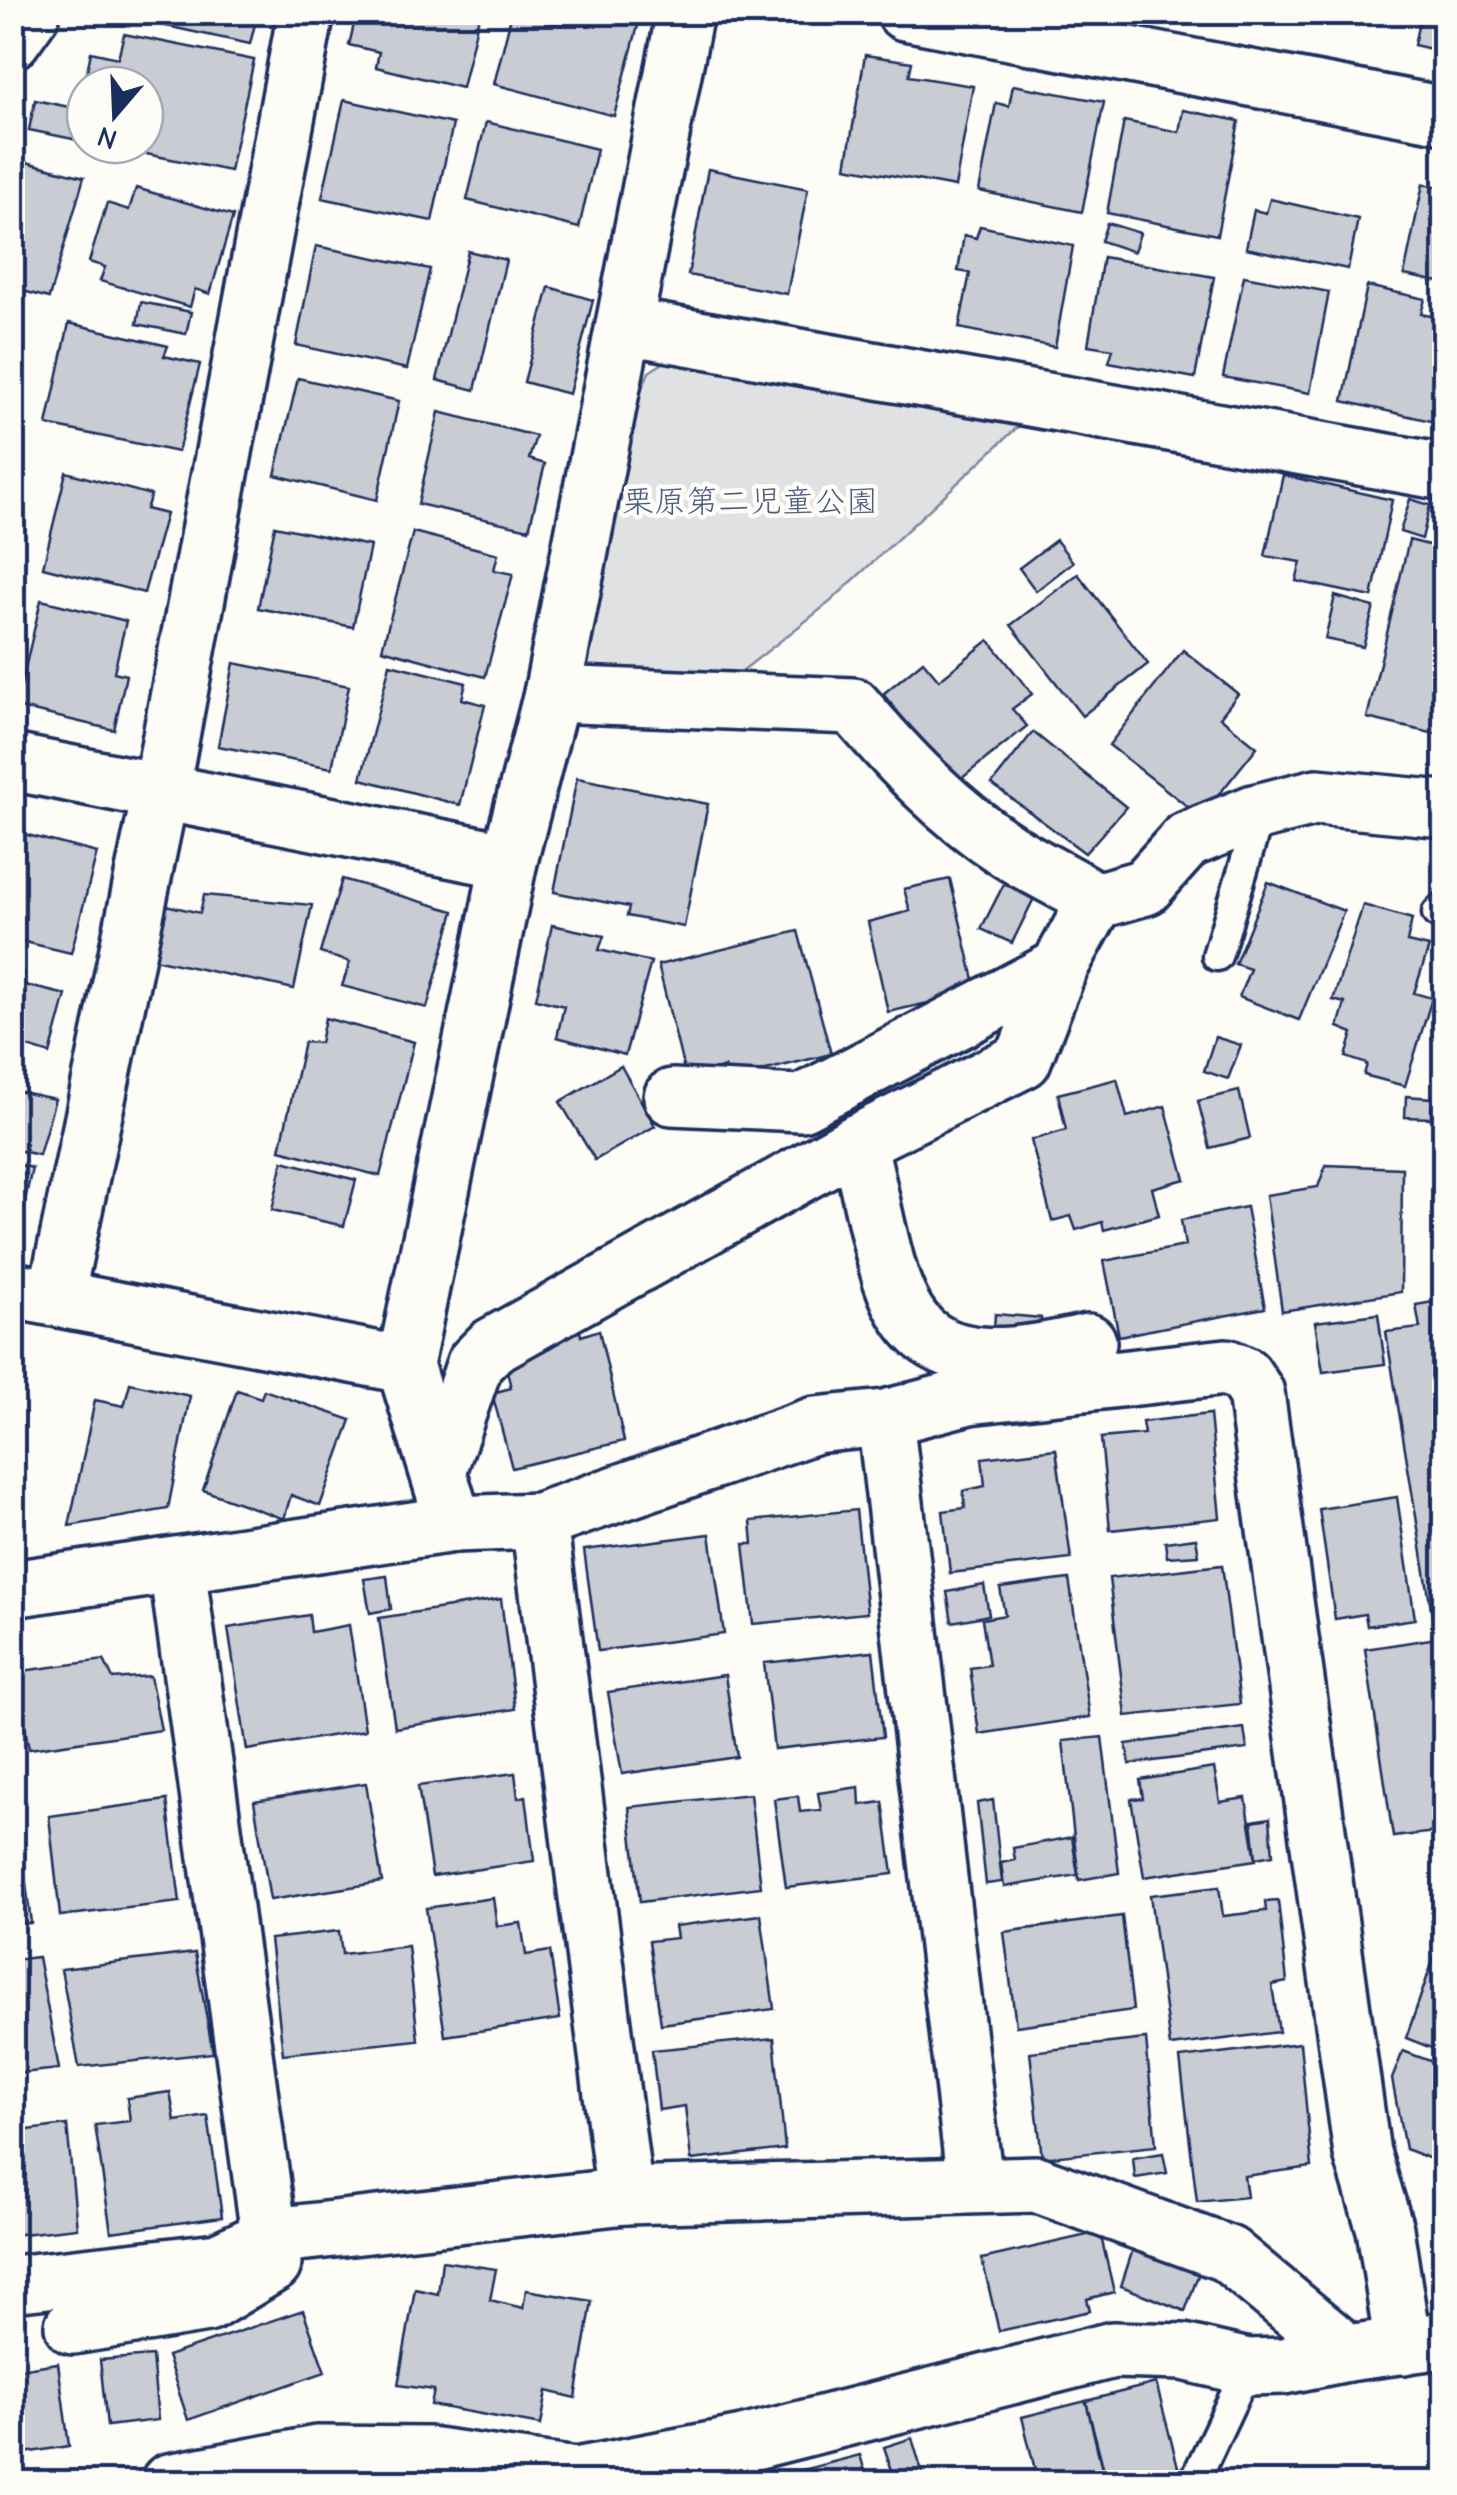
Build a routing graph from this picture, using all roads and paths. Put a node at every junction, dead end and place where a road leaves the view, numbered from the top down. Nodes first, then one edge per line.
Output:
1 (32, 12) edge
2 (306, 12) edge
3 (685, 12) edge
4 (905, 12) edge
5 (12, 40) edge
6 (1444, 115) edge
7 (626, 326) junction
8 (1444, 472) edge
9 (552, 694) junction
10 (12, 762) edge
11 (161, 790) junction
12 (1444, 809) edge
13 (1254, 813) junction
14 (509, 861) junction
15 (1096, 901) junction
16 (1217, 956) dead end
17 (1059, 968) junction
18 (672, 1097) dead end
19 (858, 1142) junction
20 (34, 1294) edge
21 (1088, 1342) dead end
22 (405, 1365) junction
23 (885, 1418) junction
24 (438, 1470) junction
25 (540, 1522) junction
26 (454, 1524) junction
27 (177, 1567) junction
28 (12, 1589) edge
29 (975, 2184) junction
30 (625, 2196) junction
31 (272, 2236) junction
32 (12, 2284) edge
33 (73, 2326) dead end
34 (1424, 2343) edge
35 (1347, 2352) junction
36 (1248, 2366) junction
37 (557, 2479) edge
38 (169, 2482) edge
39 (1194, 2482) edge

1 - 5 street
2 - 11 street
3 - 7 street
4 - 6 street
7 - 8 street
7 - 9 street
9 - 14 street
9 - 15 street
10 - 11 street
11 - 14 street
11 - 20 street
12 - 13 street
13 - 15 street
13 - 16 lane
14 - 22 street
15 - 17 street
17 - 18 street
17 - 19 street
19 - 21 street
19 - 24 street
20 - 22 street
22 - 24 street
23 - 25 street
23 - 29 street
23 - 34 street
24 - 26 street
25 - 26 street
25 - 30 street
26 - 27 street
27 - 28 street
27 - 31 street
29 - 30 street
29 - 35 street
30 - 31 street
31 - 32 street
31 - 33 street
34 - 35 street
35 - 36 street
36 - 37 street
36 - 39 lane
37 - 38 street

